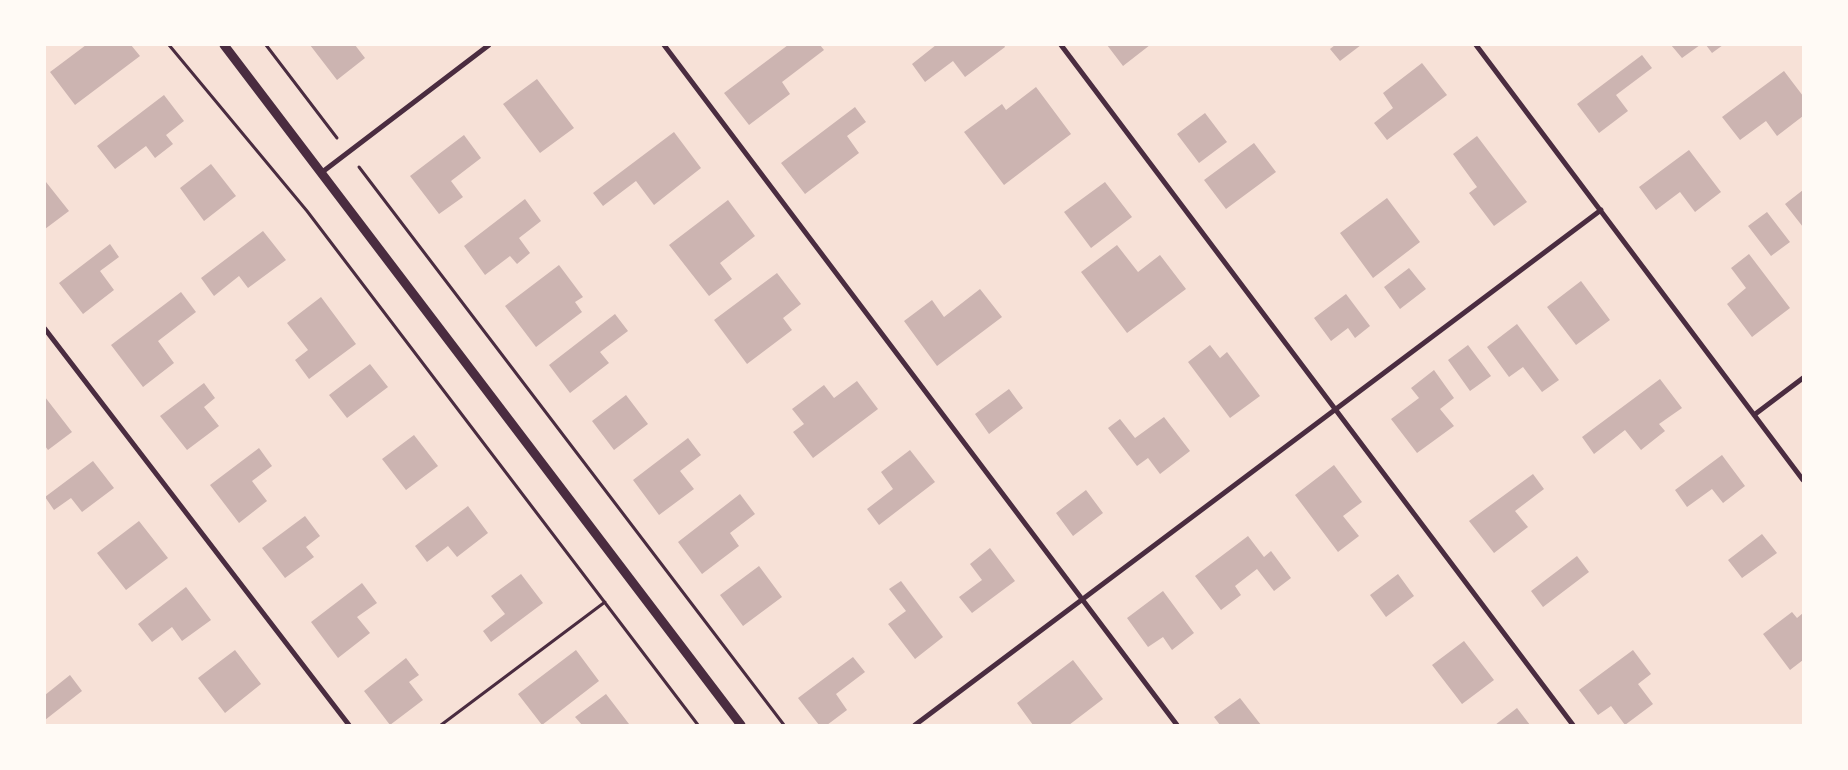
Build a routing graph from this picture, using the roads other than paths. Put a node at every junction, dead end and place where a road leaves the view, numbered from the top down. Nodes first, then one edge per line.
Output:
1 (224, 45) edge
2 (489, 45) edge
3 (664, 45) edge
4 (1061, 45) edge
5 (1476, 45) edge
6 (321, 173) junction
7 (1601, 210) junction
8 (45, 329) edge
9 (1803, 378) edge
10 (1335, 410) junction
11 (1754, 415) junction
12 (1803, 480) edge
13 (1082, 599) junction
14 (349, 725) edge
15 (741, 725) edge
16 (915, 725) edge
17 (1178, 725) edge
18 (1573, 725) edge

1 - 6 street
2 - 6 street
3 - 13 street
4 - 10 street
5 - 7 street
6 - 15 street
7 - 10 street
7 - 11 street
8 - 14 street
9 - 11 street
10 - 13 street
10 - 18 street
11 - 12 street
13 - 16 street
13 - 17 street

